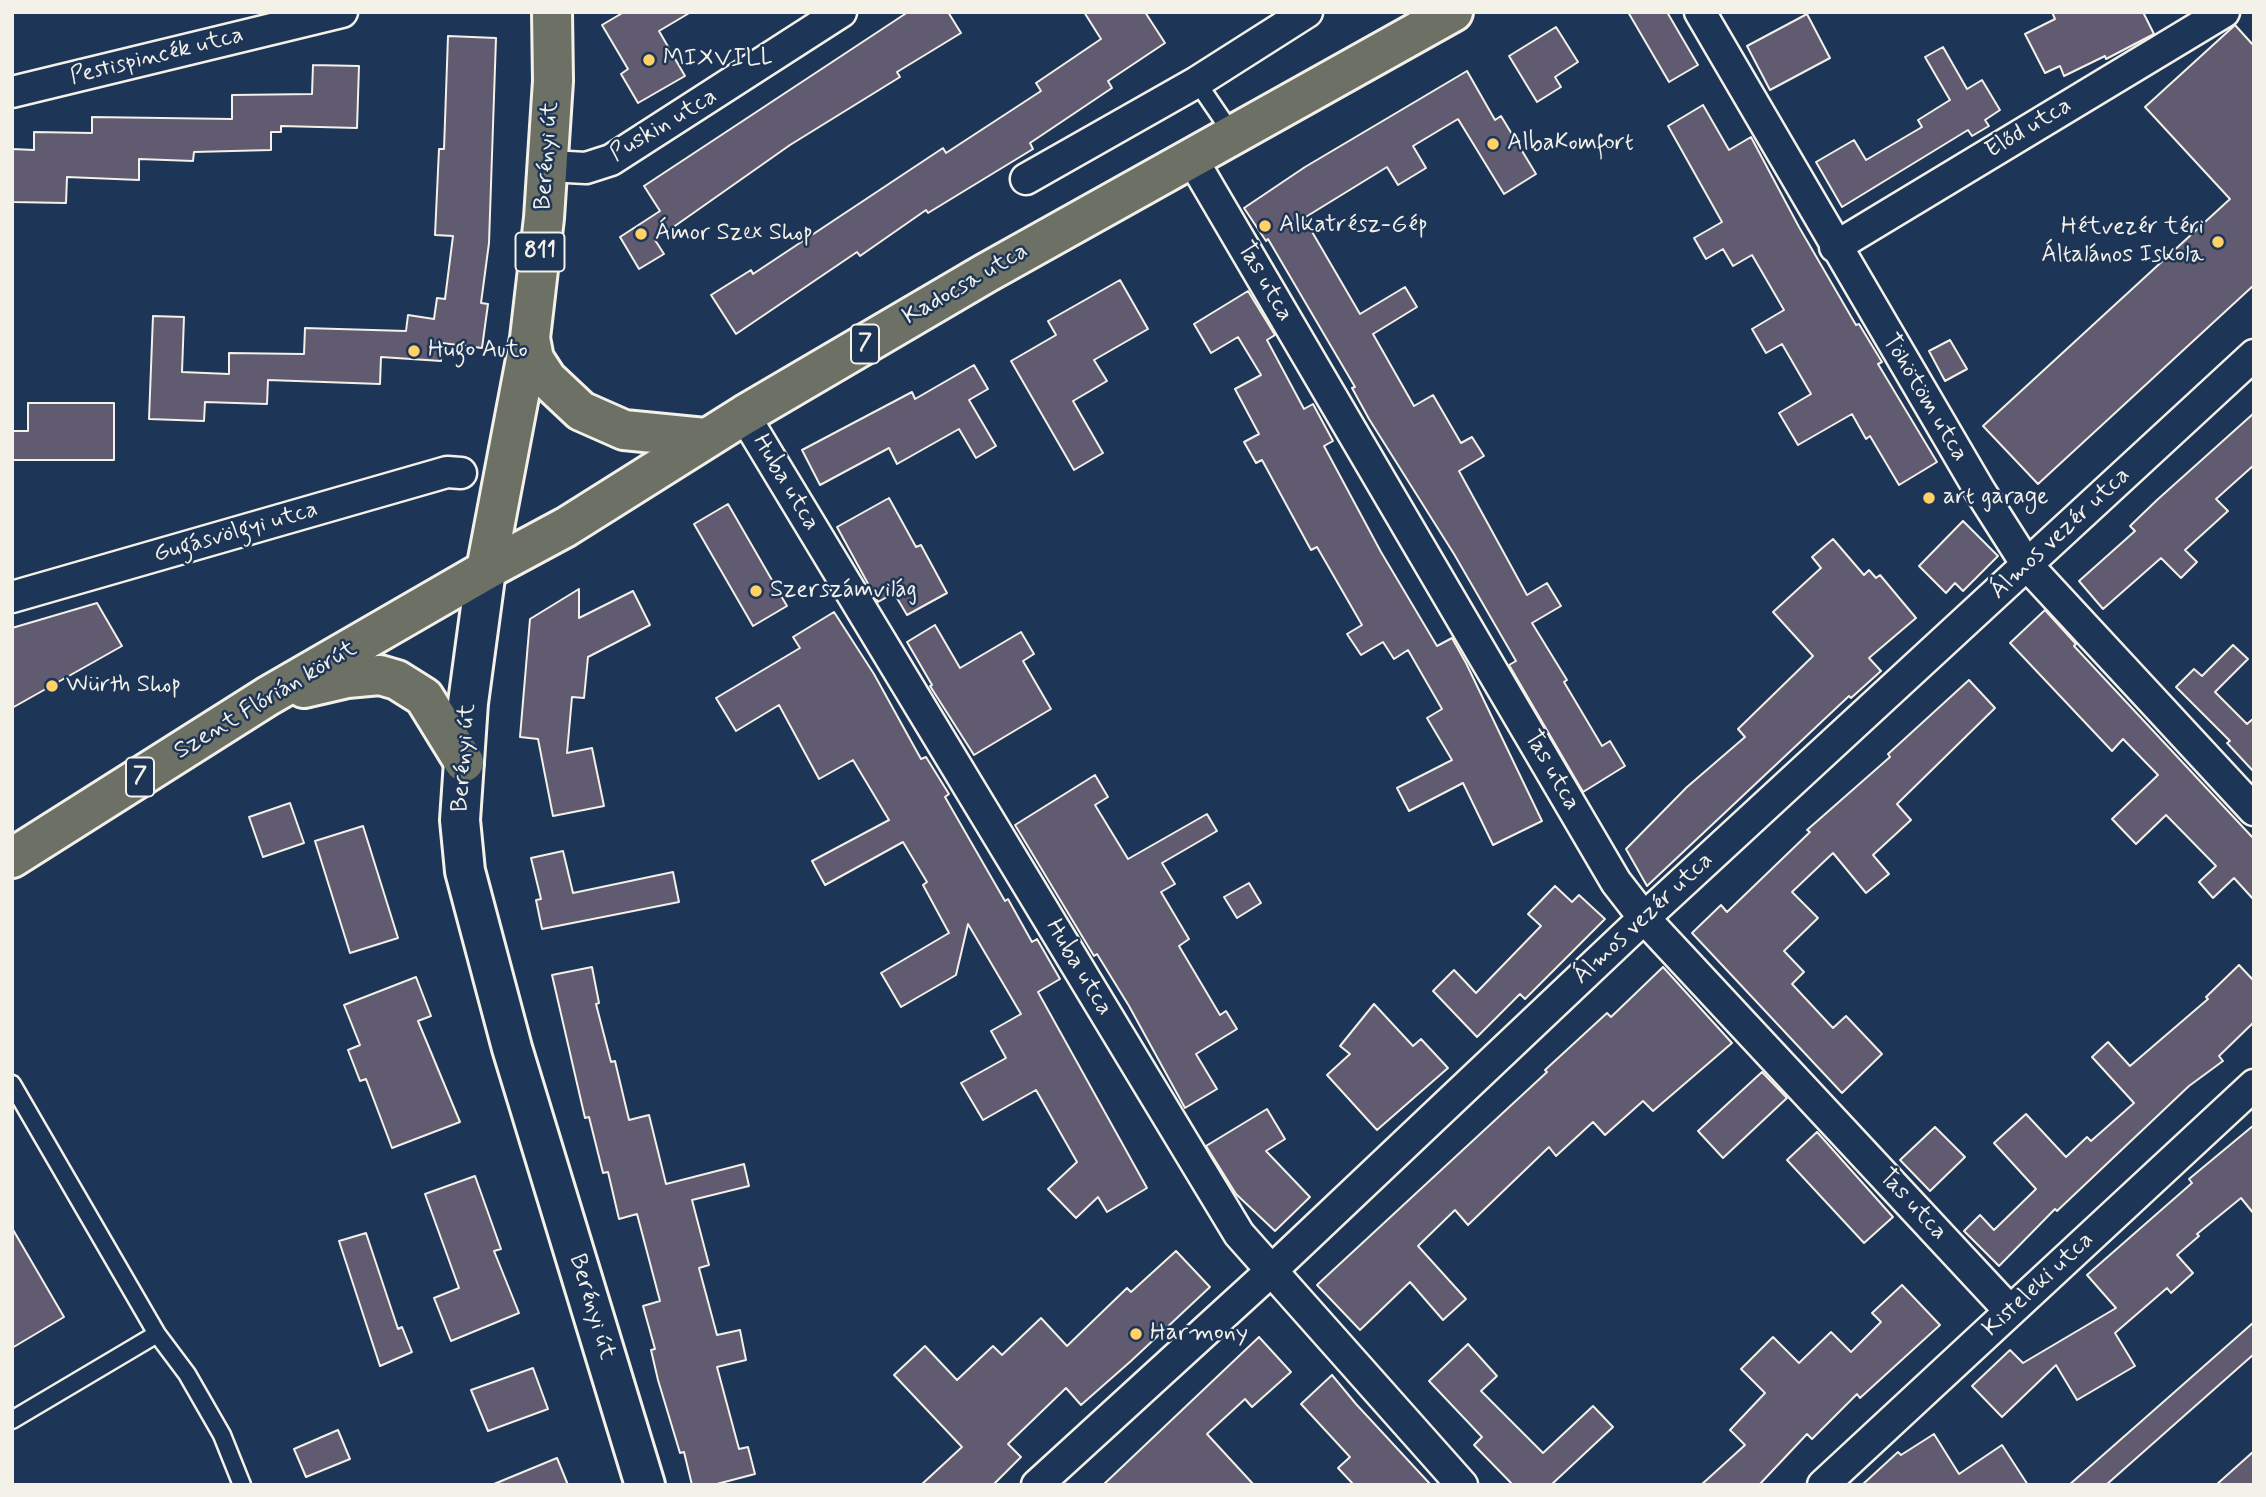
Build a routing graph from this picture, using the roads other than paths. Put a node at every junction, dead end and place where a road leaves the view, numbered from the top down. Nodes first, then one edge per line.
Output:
1 (342, 12) edge
2 (552, 12) edge
3 (841, 12) edge
4 (1307, 12) edge
5 (1700, 12) edge
6 (2224, 12) edge
7 (1443, 15) edge
8 (1197, 82) junction
9 (12, 92) edge
10 (1234, 137) junction
11 (1191, 158) junction
12 (549, 166) junction
13 (1026, 179) dead end
14 (1835, 247) junction
15 (530, 338) junction
16 (2254, 355) edge
17 (744, 415) junction
18 (705, 438) junction
19 (461, 473) dead end
20 (2027, 565) junction
21 (486, 570) junction
22 (12, 597) edge
23 (268, 696) junction
24 (464, 762) junction
25 (2254, 810) edge
26 (12, 858) edge
27 (1644, 918) junction
28 (12, 1084) edge
29 (2254, 1085) edge
30 (1270, 1272) junction
31 (2010, 1311) junction
32 (157, 1334) junction
33 (12, 1420) edge
34 (242, 1485) edge
35 (645, 1485) edge
36 (1037, 1485) edge
37 (1462, 1485) edge
38 (1823, 1485) edge

1 - 9 street, Pestispincék utca
2 - 12 main road, Berényi út / 811
3 - 12 street, Puskin utca
4 - 8 street
5 - 14 street, Töhötöm utca
6 - 14 street, Előd utca
7 - 10 main road, Kadocsa utca / 7
8 - 10 lane
8 - 13 street
10 - 11 main road, Kadocsa utca / 7
11 - 17 main road, Kadocsa utca / 7
11 - 27 street, Tas utca
12 - 15 main road, Berényi út / 811
14 - 20 street, Töhötöm utca
15 - 18 main road
15 - 21 main road, Berényi út / 811
16 - 20 street, Álmos vezér utca
17 - 18 main road, Kadocsa utca / 7
17 - 30 street, Huba utca
18 - 21 main road, Kadocsa utca / 7
19 - 22 street, Gugásvölgyi utca
20 - 25 street, Töhötöm utca
20 - 27 street, Álmos vezér utca
21 - 23 main road, Szent Flórián körút / 7
21 - 24 main road, Berényi út
23 - 24 main road
23 - 26 main road, Szent Flórián körút / 7
24 - 35 main road, Berényi út
27 - 30 street, Álmos vezér utca
27 - 31 street, Tas utca
28 - 32 lane
29 - 31 street, Kisteleki utca
30 - 36 street, Álmos vezér utca
30 - 37 street, Huba utca
31 - 38 street, Kisteleki utca
32 - 33 lane
32 - 34 lane

